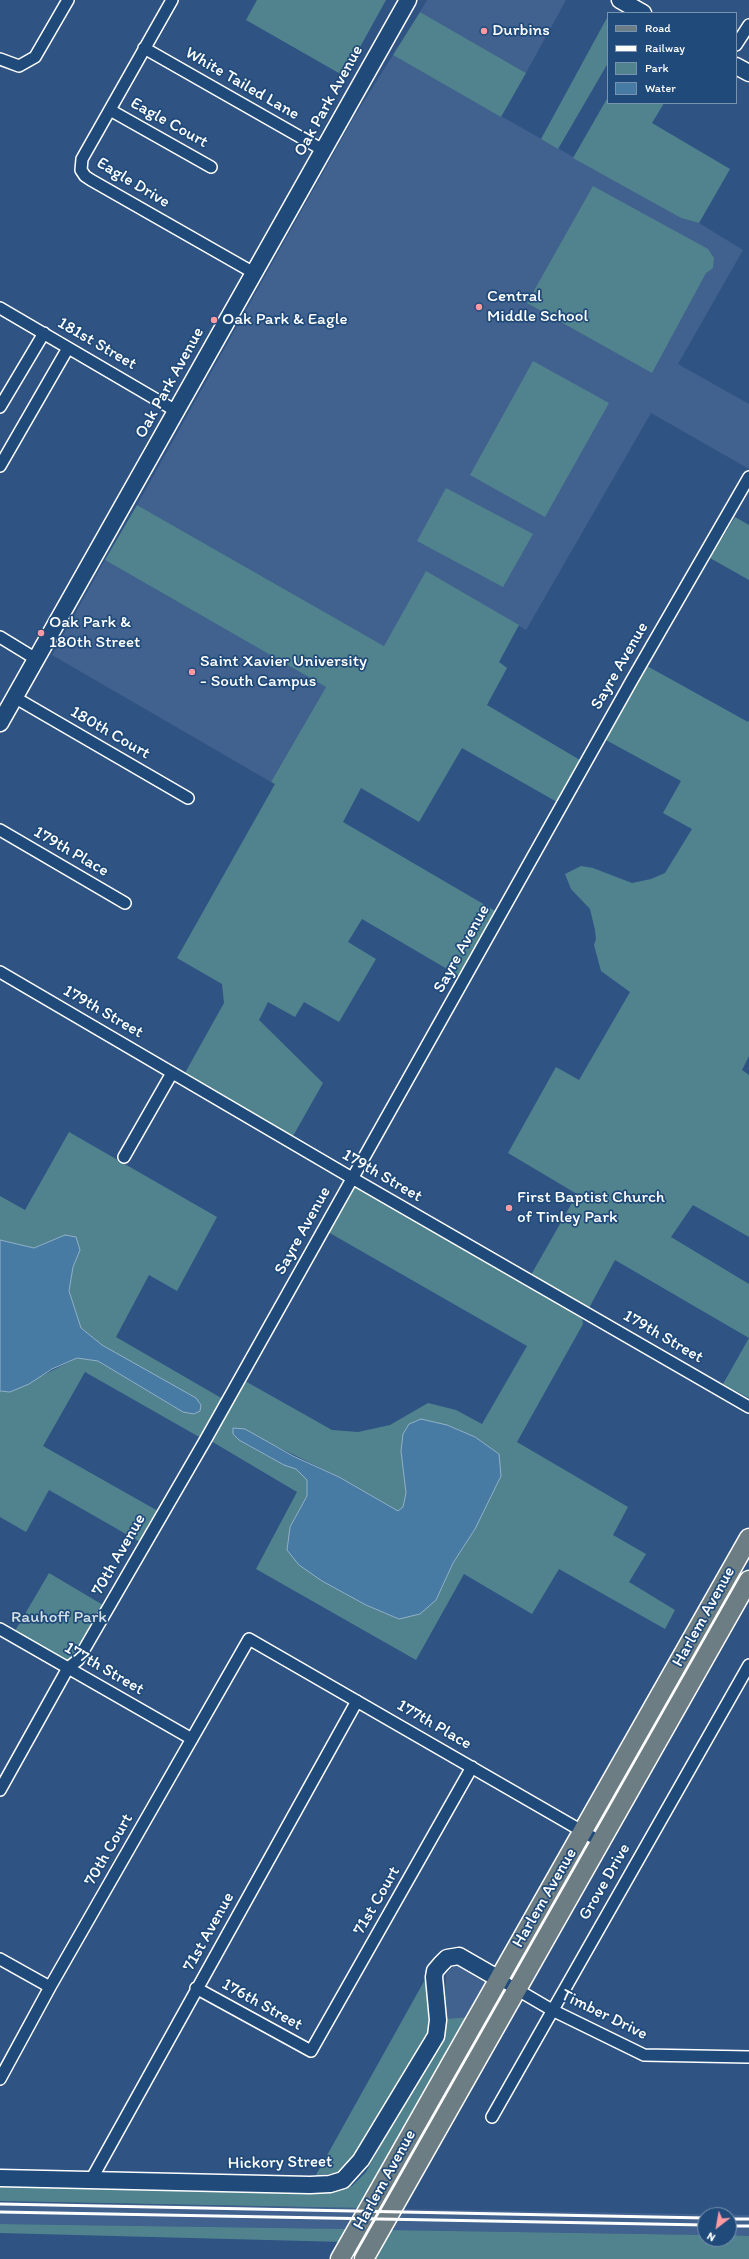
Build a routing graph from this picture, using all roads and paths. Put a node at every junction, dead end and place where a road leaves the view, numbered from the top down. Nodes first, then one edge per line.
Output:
1 (68, 0) edge
2 (172, 0) edge
3 (408, 0) edge
4 (620, 0) edge
5 (640, 12) edge
6 (749, 25) edge
7 (737, 43) edge
8 (144, 48) junction
9 (0, 59) edge
10 (737, 67) edge
11 (749, 74) edge
12 (110, 110) junction
13 (323, 150) junction
14 (211, 167) dead end
15 (254, 273) junction
16 (0, 308) edge
17 (44, 333) junction
18 (68, 348) junction
19 (0, 407) edge
20 (176, 411) junction
21 (0, 466) edge
22 (749, 477) edge
23 (0, 637) edge
24 (36, 659) junction
25 (14, 697) junction
26 (0, 723) edge
27 (188, 798) dead end
28 (0, 830) edge
29 (125, 903) dead end
30 (0, 972) edge
31 (172, 1073) junction
32 (124, 1157) dead end
33 (352, 1178) junction
34 (749, 1407) edge
35 (206, 1439) joint
36 (749, 1538) edge
37 (749, 1580) edge
38 (0, 1628) edge
39 (249, 1638) joint
40 (749, 1665) edge
41 (68, 1668) junction
42 (666, 1685) junction
43 (684, 1695) junction
44 (357, 1701) junction
45 (192, 1739) junction
46 (472, 1767) junction
47 (0, 1790) edge
48 (583, 1832) junction
49 (601, 1842) junction
50 (0, 1959) edge
51 (499, 1979) junction
52 (50, 1987) junction
53 (196, 1988) junction
54 (516, 1989) junction
55 (552, 2010) junction
56 (311, 2051) joint
57 (749, 2056) edge
58 (0, 2079) edge
59 (492, 2117) dead end
60 (0, 2178) edge
61 (91, 2180) junction
62 (340, 2259) edge
63 (364, 2259) edge

1 - 9 street
2 - 8 street, Eagle Drive
3 - 13 street, Oak Park Avenue
4 - 5 street
6 - 7 street
8 - 12 street, Eagle Drive
8 - 13 street, White Tailed Lane
10 - 11 street
12 - 14 street, Eagle Court
12 - 15 street, Eagle Drive
13 - 15 street, Oak Park Avenue
15 - 20 street, Oak Park Avenue
16 - 17 street, 181st Street
17 - 18 street, 181st Street
17 - 19 street
18 - 20 street, 181st Street
18 - 21 street
20 - 24 street, Oak Park Avenue
22 - 33 street, Sayre Avenue
23 - 24 street
24 - 25 street, Oak Park Avenue
25 - 26 street, Oak Park Avenue
25 - 27 street, 180th Court
28 - 29 street, 179th Place
30 - 31 street, 179th Street
31 - 32 street
31 - 33 street, 179th Street
33 - 34 street, 179th Street
33 - 35 street, Sayre Avenue
35 - 41 street, 70th Avenue
36 - 42 main road, Harlem Avenue
37 - 43 main road, Harlem Avenue
38 - 41 street, 177th Street
39 - 44 street, 177th Place
39 - 45 street, 70th Court
40 - 55 street, Grove Drive
41 - 45 street, 177th Street
41 - 47 street, 70th Avenue
42 - 43 main road
42 - 48 main road, Harlem Avenue
43 - 49 main road, Harlem Avenue
44 - 46 street, 177th Place
44 - 53 street, 71st Avenue
45 - 52 street, 70th Court
46 - 48 street, 177th Place
46 - 56 street, 71st Court
48 - 49 street, 177th Place
48 - 51 main road, Harlem Avenue
49 - 54 main road, Harlem Avenue
50 - 52 street
51 - 54 street, Timber Drive
51 - 61 street, Hickory Street
51 - 62 main road, Harlem Avenue
52 - 58 street, 70th Court
53 - 56 street, 176th Street
53 - 61 street, 71st Avenue
54 - 55 street, Timber Drive
54 - 63 main road, Harlem Avenue
55 - 57 street, Timber Drive
55 - 59 street, Grove Drive
60 - 61 street, Hickory Street

